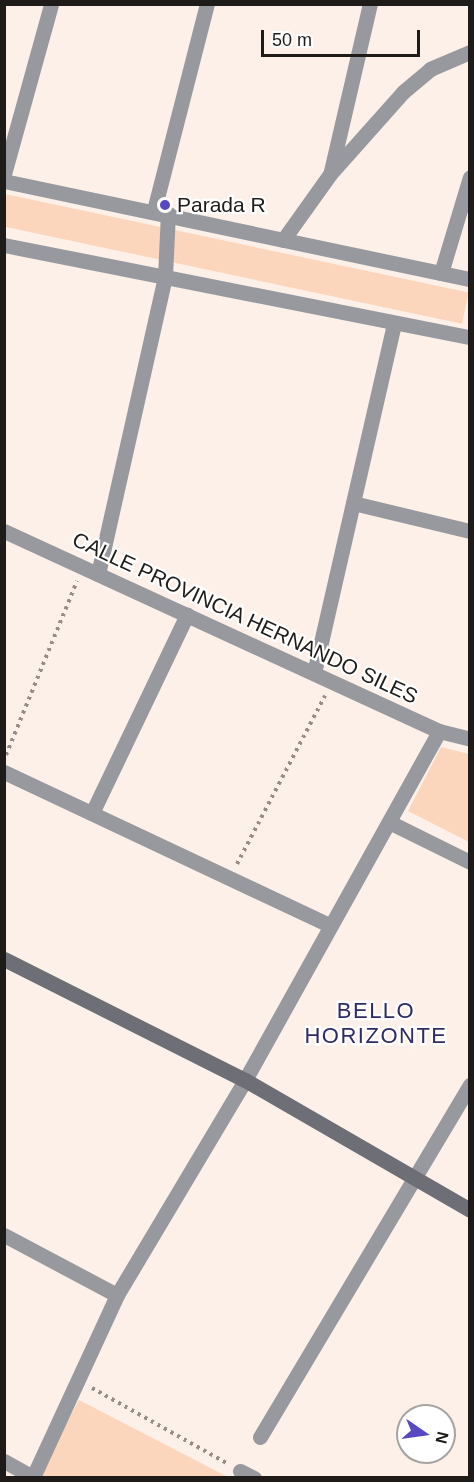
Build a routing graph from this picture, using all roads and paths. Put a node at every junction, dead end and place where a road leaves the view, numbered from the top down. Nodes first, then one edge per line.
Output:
1 (51, 4) edge
2 (207, 4) edge
3 (370, 4) edge
4 (470, 52) edge
5 (4, 174) edge
6 (330, 174) junction
7 (470, 177) edge
8 (4, 181) edge
9 (161, 212) junction
10 (283, 240) junction
11 (4, 245) edge
12 (441, 273) junction
13 (165, 276) junction
14 (470, 279) edge
15 (394, 324) junction
16 (470, 337) edge
17 (353, 503) junction
18 (4, 531) edge
19 (470, 531) edge
20 (83, 567) junction
21 (98, 574) junction
22 (187, 615) junction
23 (314, 673) junction
24 (333, 682) junction
25 (439, 730) junction
26 (470, 739) edge
27 (4, 758) edge
28 (4, 772) edge
29 (92, 813) junction
30 (389, 822) junction
31 (470, 862) edge
32 (230, 878) junction
33 (327, 924) junction
34 (4, 958) edge
35 (245, 1080) junction
36 (470, 1085) edge
37 (415, 1177) junction
38 (470, 1210) edge
39 (4, 1235) edge
40 (117, 1295) junction
41 (77, 1379) junction
42 (260, 1437) dead end
43 (4, 1461) edge
44 (247, 1474) edge

1 - 5 street
2 - 9 street
3 - 6 street
4 - 6 street
6 - 10 street
7 - 12 street
8 - 9 street
9 - 10 street
9 - 13 street
10 - 12 street
11 - 13 street
12 - 14 street
13 - 15 street
13 - 21 street
15 - 16 street
15 - 17 street
17 - 19 street
17 - 23 street
18 - 20 street, CALLE PROVINCIA HERNANDO SILES
20 - 21 street, CALLE PROVINCIA HERNANDO SILES
20 - 27 path
21 - 22 street, CALLE PROVINCIA HERNANDO SILES
22 - 23 street, CALLE PROVINCIA HERNANDO SILES
22 - 29 street
23 - 24 street, CALLE PROVINCIA HERNANDO SILES
24 - 25 street, CALLE PROVINCIA HERNANDO SILES
24 - 32 path
25 - 26 street, CALLE PROVINCIA HERNANDO SILES
25 - 30 street
28 - 29 street
29 - 32 street
30 - 31 street
30 - 33 street
32 - 33 street
33 - 35 street
34 - 35 street
35 - 37 street
35 - 40 street
36 - 37 street
37 - 38 street
37 - 42 street
39 - 40 street
40 - 41 street
41 - 43 street
41 - 44 path

